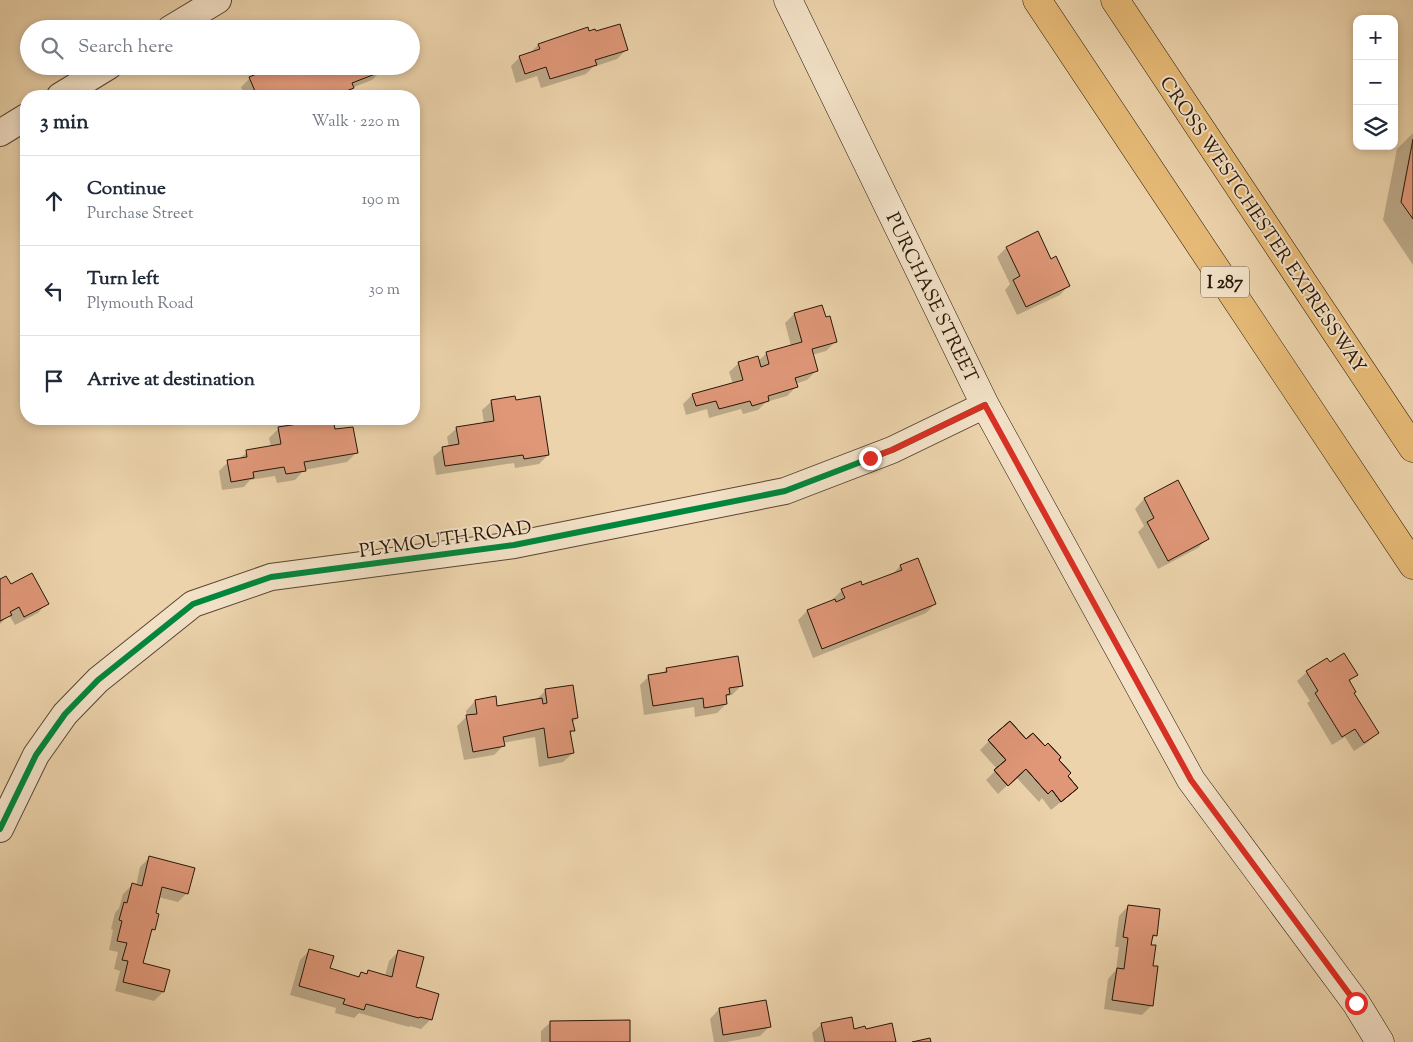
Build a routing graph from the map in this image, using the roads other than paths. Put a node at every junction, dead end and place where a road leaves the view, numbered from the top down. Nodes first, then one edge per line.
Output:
1 (218, 0) edge
2 (788, 0) edge
3 (1037, 0) edge
4 (1115, 0) edge
5 (185, 20) edge
6 (94, 75) edge
7 (70, 90) edge
8 (20, 121) edge
9 (0, 133) edge
10 (985, 405) junction
11 (1413, 448) edge
12 (1413, 565) edge
13 (0, 829) edge
14 (1380, 1042) edge

1 - 5 street
2 - 10 main road, PURCHASE STREET
3 - 12 highway, I 287
4 - 11 highway, CROSS WESTCHESTER EXPRESSWAY
6 - 7 street
8 - 9 street
10 - 13 street, PLYMOUTH ROAD
10 - 14 main road, PURCHASE STREET

